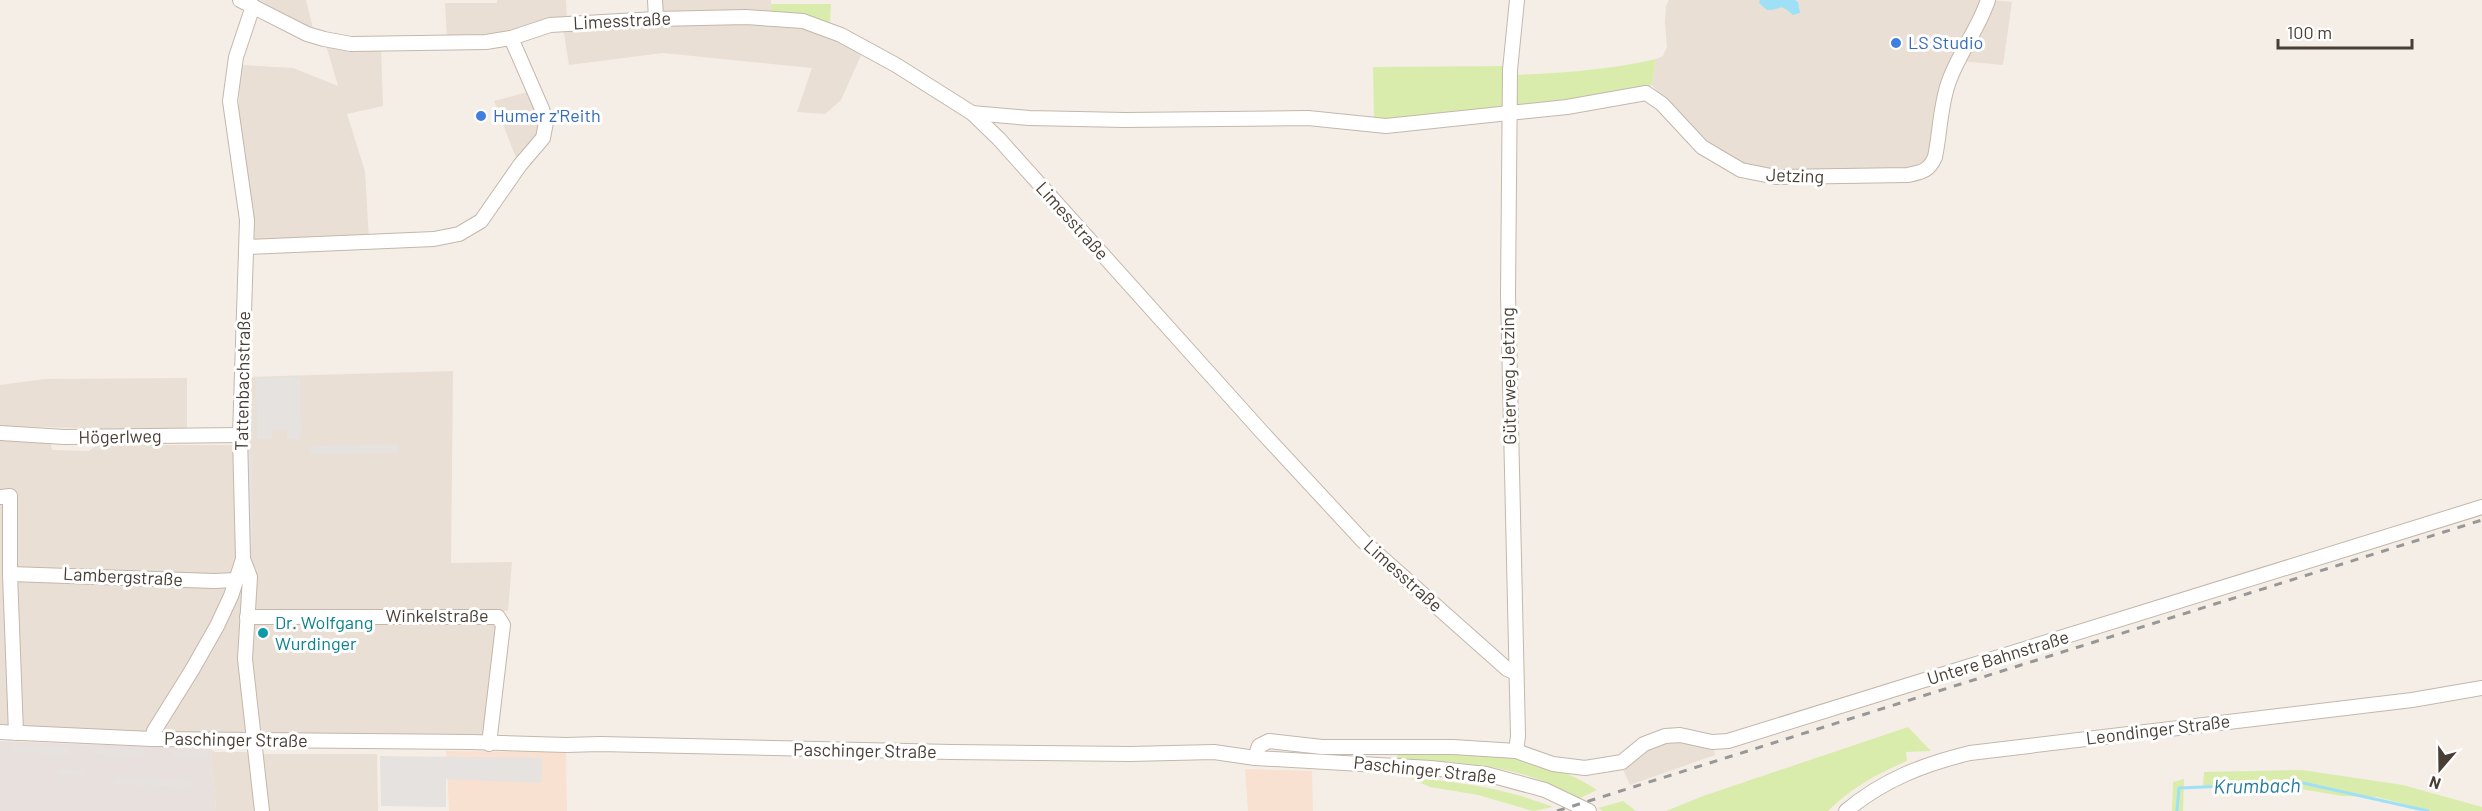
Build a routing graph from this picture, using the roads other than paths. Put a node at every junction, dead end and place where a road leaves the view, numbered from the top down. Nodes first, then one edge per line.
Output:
1 (655, 0) edge
2 (1517, 0) edge
3 (1988, 0) edge
4 (246, 3) edge
5 (657, 19) junction
6 (511, 38) junction
7 (972, 113) junction
8 (1510, 115) junction
9 (247, 247) junction
10 (0, 433) edge
11 (240, 435) junction
12 (0, 497) edge
13 (2482, 507) edge
14 (243, 559) junction
15 (10, 574) junction
16 (237, 580) junction
17 (246, 617) junction
18 (1516, 673) junction
19 (2482, 688) edge
20 (0, 732) edge
21 (16, 733) junction
22 (153, 739) junction
23 (255, 741) junction
24 (489, 741) junction
25 (1516, 751) junction
26 (1255, 758) junction
27 (262, 811) edge
28 (1589, 811) edge
29 (1846, 811) edge

1 - 5 street
2 - 8 street, Güterweg Jetzing
3 - 8 street, Jetzing
4 - 6 street, Limesstraße
4 - 9 street, Tattenbachstraße
5 - 6 street, Limesstraße
5 - 7 street, Limesstraße
6 - 9 street
7 - 8 street
7 - 18 street, Limesstraße
8 - 18 street, Güterweg Jetzing
9 - 11 street, Tattenbachstraße
10 - 11 street, Högerlweg
11 - 14 street, Tattenbachstraße
12 - 15 street
13 - 25 street, Untere Bahnstraße
14 - 16 street, Tattenbachstraße
14 - 17 street
15 - 16 street, Lambergstraße
15 - 21 street
16 - 22 street, Tattenbachstraße
17 - 23 street
17 - 24 street, Winkelstraße
18 - 25 street, Güterweg Jetzing
19 - 29 street, Leondinger Straße
20 - 21 street, Paschinger Straße
21 - 22 street, Paschinger Straße
22 - 23 street, Paschinger Straße
23 - 24 street, Paschinger Straße
23 - 27 street
24 - 26 street, Paschinger Straße
25 - 26 street, Untere Bahnstraße
26 - 28 street, Paschinger Straße

